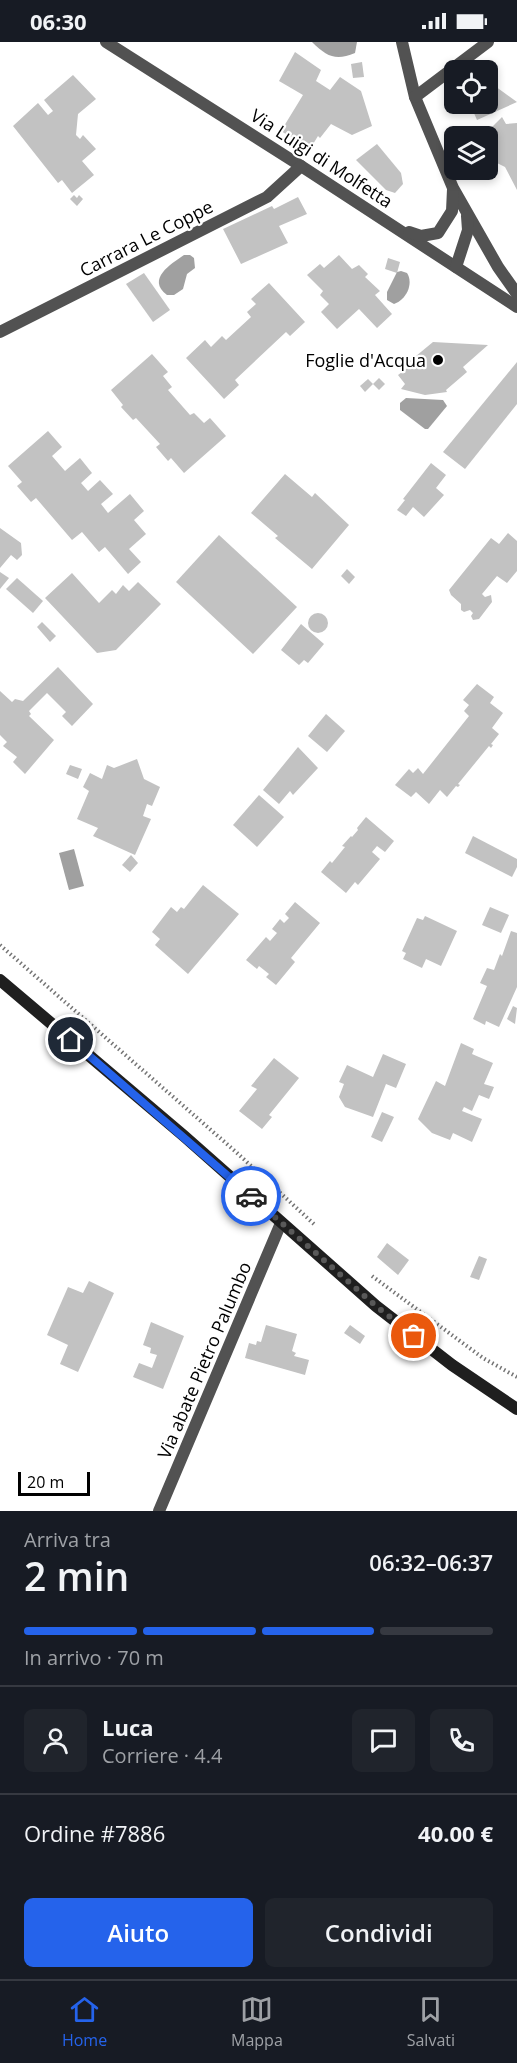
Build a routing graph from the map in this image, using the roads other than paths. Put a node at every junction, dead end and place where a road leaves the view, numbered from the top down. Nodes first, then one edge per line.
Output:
1 (106, 42) edge
2 (402, 42) edge
3 (488, 42) edge
4 (415, 97) junction
5 (301, 166) junction
6 (453, 188) junction
7 (467, 212) junction
8 (399, 230) junction
9 (456, 267) junction
10 (498, 267) junction
11 (481, 283) junction
12 (517, 294) edge
13 (517, 307) edge
14 (0, 332) edge
15 (0, 980) edge
16 (282, 1223) junction
17 (517, 1409) edge
18 (159, 1511) edge

1 - 5 street, Via Luigi di Molfetta
2 - 4 street
3 - 4 street
4 - 6 street
5 - 8 street, Via Luigi di Molfetta
5 - 14 street, Carrara Le Coppe
6 - 7 street
6 - 8 street
7 - 9 street
7 - 10 street
8 - 9 street, Via Luigi di Molfetta
9 - 11 street, Via Luigi di Molfetta
10 - 11 street
10 - 12 street
11 - 13 street, Via Luigi di Molfetta
15 - 16 main road
16 - 17 main road
16 - 18 street, Via abate Pietro Palumbo

